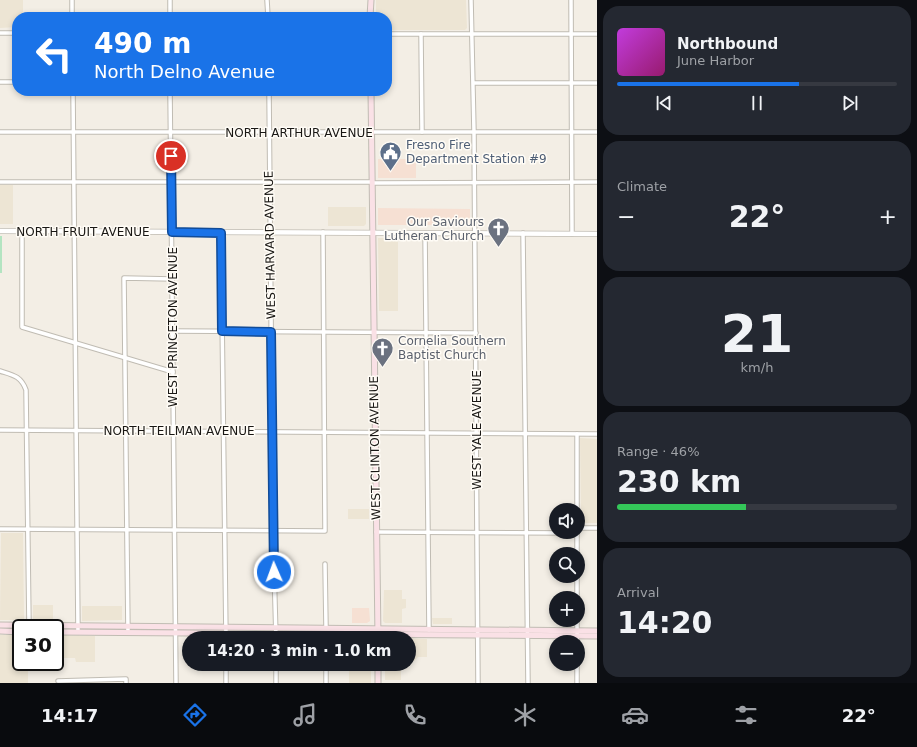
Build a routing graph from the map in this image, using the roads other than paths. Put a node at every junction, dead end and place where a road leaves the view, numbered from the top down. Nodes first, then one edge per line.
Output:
1 (72, 0) edge
2 (170, 0) edge
3 (267, 0) edge
4 (371, 0) edge
5 (471, 0) edge
6 (571, 0) edge
7 (72, 12) edge
8 (170, 12) edge
9 (268, 12) edge
10 (370, 12) edge
11 (0, 33) edge
12 (12, 33) edge
13 (392, 34) edge
14 (421, 34) junction
15 (472, 34) junction
16 (571, 34) junction
17 (597, 34) edge
18 (0, 82) edge
19 (12, 82) edge
20 (474, 83) junction
21 (572, 83) junction
22 (597, 83) edge
23 (73, 96) edge
24 (170, 96) edge
25 (269, 96) edge
26 (371, 96) edge
27 (0, 132) edge
28 (73, 132) junction
29 (171, 132) junction
30 (269, 132) junction
31 (422, 132) junction
32 (474, 132) junction
33 (572, 132) junction
34 (597, 132) edge
35 (371, 133) junction
36 (0, 182) edge
37 (74, 182) junction
38 (171, 182) junction
39 (269, 182) junction
40 (372, 182) junction
41 (572, 182) junction
42 (597, 182) edge
43 (474, 183) junction
44 (0, 231) edge
45 (22, 232) junction
46 (74, 232) junction
47 (172, 232) junction
48 (270, 232) junction
49 (323, 232) junction
50 (221, 233) junction
51 (373, 233) junction
52 (425, 233) junction
53 (475, 233) junction
54 (523, 234) junction
55 (572, 234) junction
56 (597, 234) edge
57 (172, 279) junction
58 (173, 331) junction
59 (222, 331) junction
60 (271, 332) junction
61 (324, 332) junction
62 (374, 332) junction
63 (425, 332) junction
64 (476, 333) junction
65 (75, 342) junction
66 (124, 357) junction
67 (0, 371) edge
68 (173, 372) junction
69 (0, 430) edge
70 (26, 430) junction
71 (76, 430) junction
72 (125, 430) junction
73 (174, 431) junction
74 (223, 431) junction
75 (272, 432) junction
76 (325, 432) junction
77 (375, 432) junction
78 (477, 432) junction
79 (526, 432) junction
80 (426, 433) junction
81 (577, 434) junction
82 (597, 434) edge
83 (577, 503) edge
84 (585, 528) edge
85 (597, 528) edge
86 (0, 529) edge
87 (27, 529) junction
88 (76, 529) junction
89 (125, 530) junction
90 (175, 530) junction
91 (224, 530) junction
92 (273, 531) junction
93 (428, 531) junction
94 (376, 532) junction
95 (478, 532) junction
96 (526, 533) junction
97 (549, 533) edge
98 (325, 564) dead end
99 (29, 619) edge
100 (0, 625) edge
101 (12, 625) edge
102 (64, 626) edge
103 (78, 626) junction
104 (128, 626) junction
105 (326, 627) junction
106 (577, 627) edge
107 (378, 628) junction
108 (176, 629) junction
109 (478, 629) junction
110 (201, 631) edge
111 (226, 631) edge
112 (276, 631) edge
113 (293, 631) edge
114 (597, 631) edge
115 (0, 632) edge
116 (12, 632) edge
117 (64, 632) edge
118 (78, 632) junction
119 (128, 632) junction
120 (429, 632) junction
121 (416, 633) edge
122 (527, 633) junction
123 (577, 633) junction
124 (478, 635) junction
125 (597, 636) edge
126 (226, 671) edge
127 (276, 671) edge
128 (326, 671) edge
129 (378, 671) edge
130 (577, 671) edge
131 (58, 681) dead end
132 (126, 681) edge
133 (75, 682) edge
134 (176, 683) edge
135 (226, 683) edge
136 (276, 683) edge
137 (326, 683) edge
138 (378, 683) edge
139 (478, 683) edge
140 (528, 683) edge
141 (577, 683) edge

1 - 7 street
2 - 8 street
3 - 9 street
4 - 10 main road
5 - 15 street, WEST YALE AVENUE
6 - 16 street
11 - 12 street
13 - 14 street
14 - 15 street
14 - 31 street
15 - 16 street
15 - 20 street, WEST YALE AVENUE
16 - 17 street
16 - 21 street
18 - 19 street
20 - 21 street
20 - 32 street, WEST YALE AVENUE
21 - 22 street
21 - 33 street
23 - 28 street
24 - 29 street, WEST PRINCETON AVENUE
25 - 30 street, WEST HARVARD AVENUE
26 - 35 main road, WEST CLINTON AVENUE
27 - 28 street, NORTH ARTHUR AVENUE
28 - 29 street, NORTH ARTHUR AVENUE
28 - 37 street
29 - 30 street, NORTH ARTHUR AVENUE
29 - 38 street, WEST PRINCETON AVENUE
30 - 35 street, NORTH ARTHUR AVENUE
30 - 39 street, WEST HARVARD AVENUE
31 - 32 street, NORTH ARTHUR AVENUE
31 - 35 street, NORTH ARTHUR AVENUE
32 - 33 street, NORTH ARTHUR AVENUE
32 - 43 street, WEST YALE AVENUE
33 - 34 street, NORTH ARTHUR AVENUE
33 - 41 street
35 - 40 main road, WEST CLINTON AVENUE
36 - 37 street
37 - 38 street
37 - 46 street
38 - 39 street
38 - 47 street, WEST PRINCETON AVENUE
39 - 40 street
39 - 48 street, WEST HARVARD AVENUE
40 - 43 street
40 - 51 main road, WEST CLINTON AVENUE
41 - 42 street
41 - 43 street
41 - 55 street
43 - 53 street, WEST YALE AVENUE
44 - 45 street, NORTH FRUIT AVENUE
45 - 46 street, NORTH FRUIT AVENUE
45 - 65 street
46 - 47 street, NORTH FRUIT AVENUE
46 - 65 street
47 - 50 street, NORTH FRUIT AVENUE
47 - 57 street, WEST PRINCETON AVENUE
48 - 49 street, NORTH FRUIT AVENUE
48 - 50 street, NORTH FRUIT AVENUE
48 - 60 street, WEST HARVARD AVENUE
49 - 51 street, NORTH FRUIT AVENUE
49 - 61 street
50 - 59 street
51 - 52 street, NORTH FRUIT AVENUE
51 - 62 main road, WEST CLINTON AVENUE
52 - 53 street, NORTH FRUIT AVENUE
52 - 63 street
53 - 54 street, NORTH FRUIT AVENUE
53 - 64 street, WEST YALE AVENUE
54 - 55 street, NORTH FRUIT AVENUE
54 - 79 street
55 - 56 street, NORTH FRUIT AVENUE
57 - 58 street, WEST PRINCETON AVENUE
57 - 66 street
58 - 59 street
58 - 68 street, WEST PRINCETON AVENUE
59 - 60 street
59 - 74 street
60 - 61 street
60 - 75 street, WEST HARVARD AVENUE
61 - 62 street
61 - 76 street
62 - 63 street
62 - 77 main road, WEST CLINTON AVENUE
63 - 64 street
63 - 80 street
64 - 78 street, WEST YALE AVENUE
65 - 66 street
65 - 71 street
66 - 68 street
66 - 72 street
67 - 70 street
68 - 73 street, WEST PRINCETON AVENUE
69 - 70 street, NORTH TEILMAN AVENUE
70 - 71 street, NORTH TEILMAN AVENUE
70 - 87 street
71 - 72 street, NORTH TEILMAN AVENUE
71 - 88 street
72 - 73 street, NORTH TEILMAN AVENUE
72 - 89 street
73 - 74 street, NORTH TEILMAN AVENUE
73 - 90 street, WEST PRINCETON AVENUE
74 - 75 street, NORTH TEILMAN AVENUE
74 - 91 street
75 - 76 street, NORTH TEILMAN AVENUE
75 - 92 street, WEST HARVARD AVENUE
76 - 77 street, NORTH TEILMAN AVENUE
76 - 92 street
77 - 80 street, NORTH TEILMAN AVENUE
77 - 94 main road, WEST CLINTON AVENUE
78 - 79 street, NORTH TEILMAN AVENUE
78 - 80 street, NORTH TEILMAN AVENUE
78 - 95 street, WEST YALE AVENUE
79 - 81 street, NORTH TEILMAN AVENUE
79 - 96 street
80 - 93 street
81 - 82 street, NORTH TEILMAN AVENUE
81 - 83 street
84 - 85 street
86 - 87 street
87 - 88 street
87 - 99 street
88 - 89 street
88 - 103 street
89 - 90 street
89 - 104 street
90 - 91 street
90 - 108 street, WEST PRINCETON AVENUE
91 - 92 street
91 - 111 street
92 - 112 street, WEST HARVARD AVENUE
93 - 94 street
93 - 95 street
93 - 120 street
94 - 107 main road, WEST CLINTON AVENUE
95 - 96 street
95 - 109 street, WEST YALE AVENUE
96 - 97 street
96 - 122 street
98 - 105 street
100 - 101 main road
102 - 103 main road
103 - 104 main road
103 - 118 street
104 - 108 main road
104 - 119 street
105 - 107 main road
105 - 113 main road
106 - 123 street
107 - 120 main road
108 - 110 main road
108 - 119 main road
108 - 134 street, WEST PRINCETON AVENUE
109 - 120 main road
109 - 122 main road
109 - 124 street, WEST YALE AVENUE
114 - 123 main road
115 - 116 main road
117 - 118 main road
118 - 119 main road
120 - 121 main road
120 - 124 main road
122 - 123 main road
122 - 124 main road
122 - 140 street
123 - 125 main road
124 - 139 street, WEST YALE AVENUE
126 - 135 street
127 - 136 street
128 - 137 street
129 - 138 main road
130 - 141 street
131 - 133 street
132 - 133 street

